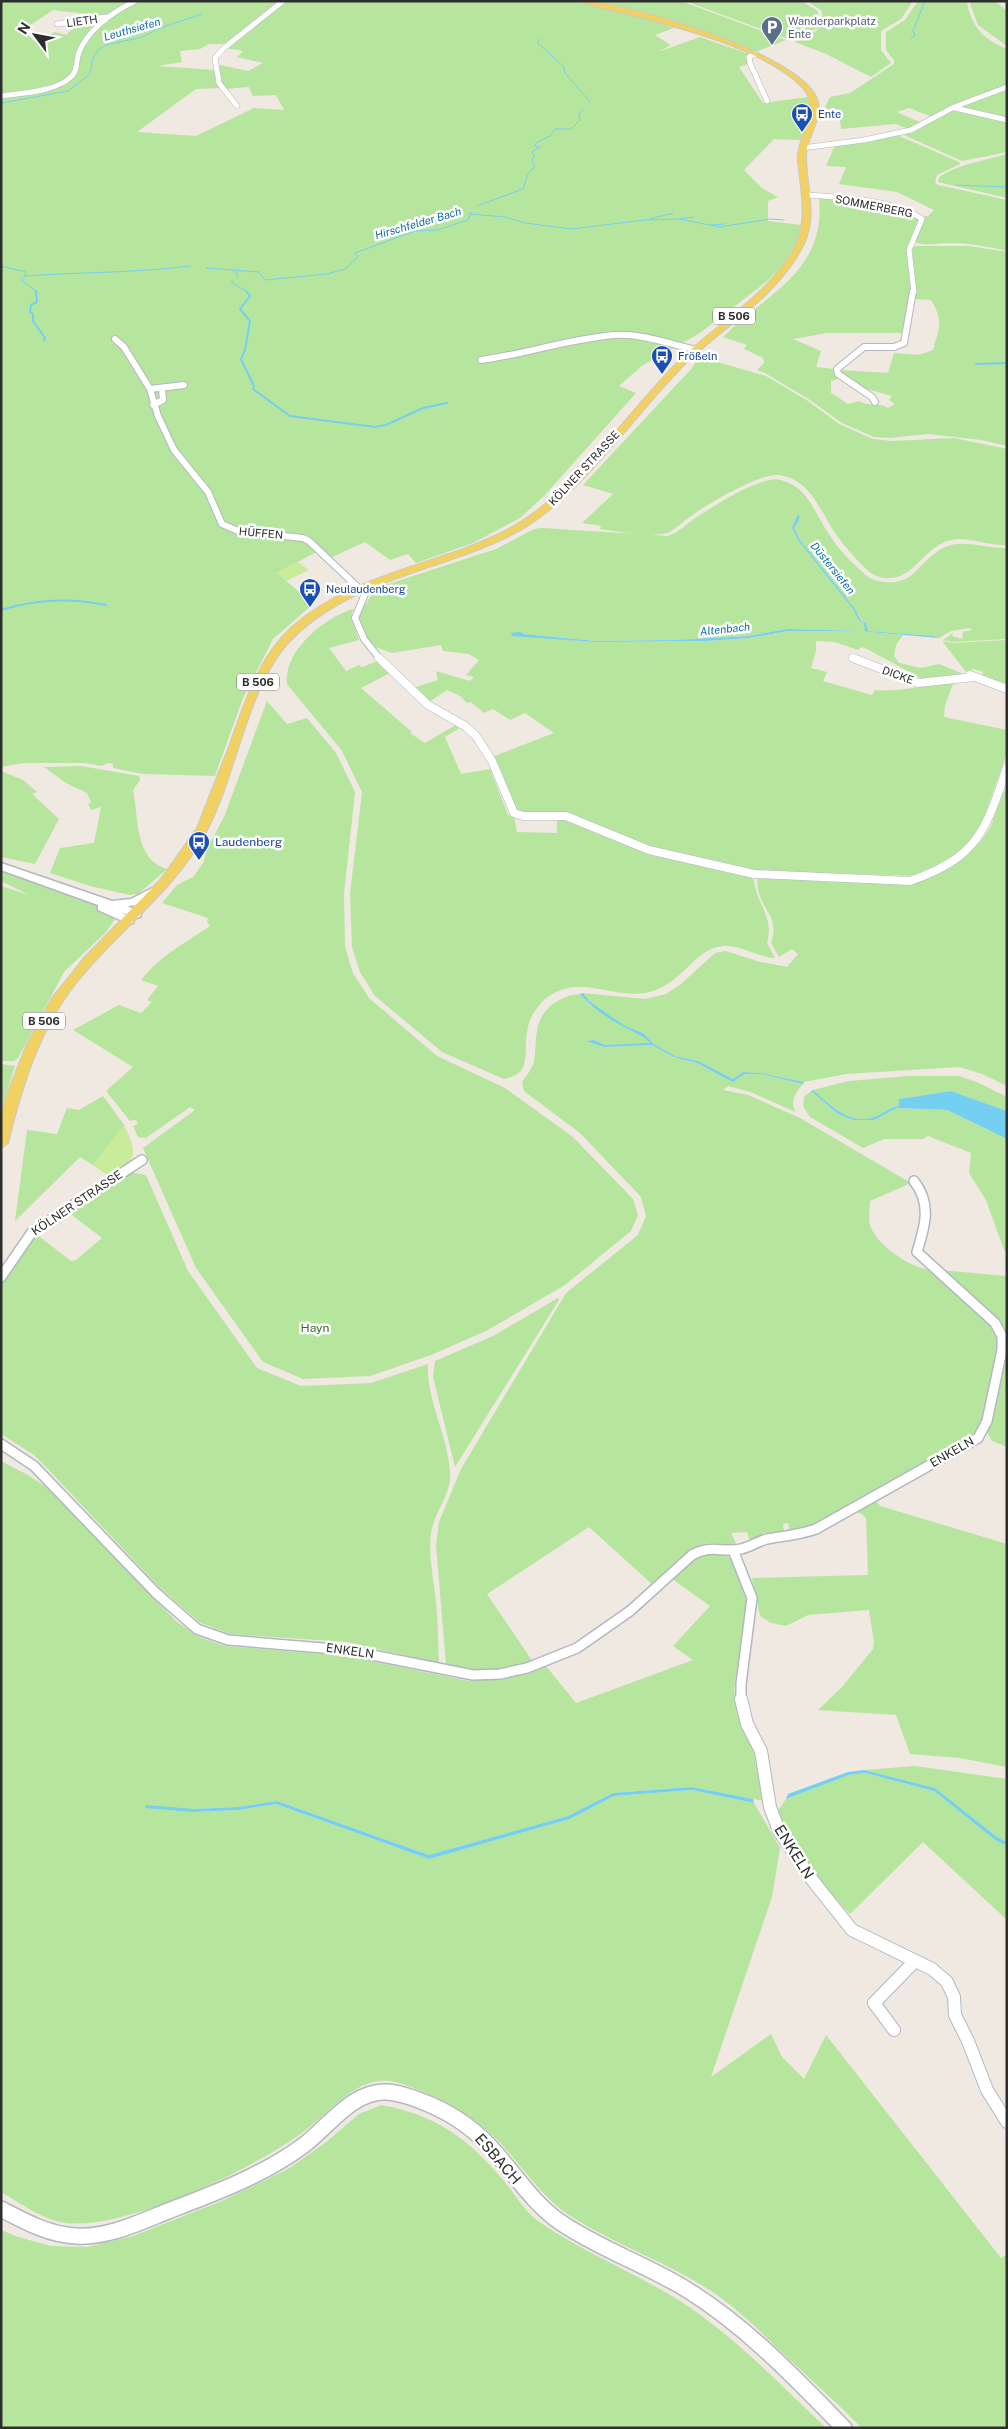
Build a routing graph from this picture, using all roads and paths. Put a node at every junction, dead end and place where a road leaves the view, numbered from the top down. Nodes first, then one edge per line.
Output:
1 (135, 1) edge
2 (283, 1) edge
3 (582, 1) edge
4 (107, 17) junction
5 (57, 24) dead end
6 (755, 54) junction
7 (1007, 87) edge
8 (1, 96) edge
9 (767, 102) dead end
10 (236, 106) dead end
11 (954, 108) junction
12 (1007, 120) edge
13 (802, 148) junction
14 (808, 195) junction
15 (115, 339) dead end
16 (693, 353) junction
17 (481, 360) dead end
18 (184, 385) dead end
19 (150, 389) junction
20 (162, 389) junction
21 (875, 402) dead end
22 (153, 405) junction
23 (361, 588) junction
24 (348, 605) dead end
25 (359, 606) junction
26 (853, 658) dead end
27 (965, 673) dead end
28 (974, 677) junction
29 (1007, 689) edge
30 (1007, 768) edge
31 (1, 866) edge
32 (163, 887) junction
33 (89, 898) junction
34 (114, 904) junction
35 (132, 917) junction
36 (1, 1143) edge
37 (142, 1160) dead end
38 (914, 1181) dead end
39 (1, 1277) edge
40 (1, 1444) edge
41 (733, 1550) junction
42 (915, 1961) junction
43 (894, 2030) dead end
44 (1007, 2122) edge
45 (1, 2209) edge
46 (844, 2428) edge

1 - 4 street
2 - 10 street
3 - 6 main road, B 506
4 - 5 street, LIETH
4 - 8 street
6 - 9 street
6 - 13 main road, B 506
7 - 11 street
11 - 12 street
11 - 13 street
13 - 14 main road, B 506
14 - 16 main road, B 506
14 - 21 street, SOMMERBERG
15 - 19 street, HÜFFEN
16 - 17 street
16 - 23 main road, KÖLNER STRASSE / B 506
18 - 20 street
19 - 20 street
19 - 22 street, HÜFFEN
20 - 22 street
22 - 23 street, HÜFFEN
23 - 25 street
23 - 32 main road, B 506
24 - 25 street
25 - 30 street
26 - 28 street, DICKE
27 - 28 street, DICKE
28 - 29 street, DICKE
31 - 33 main road
32 - 34 main road
32 - 35 main road, B 506
33 - 34 main road
33 - 35 main road
34 - 35 main road
35 - 36 main road, B 506
37 - 39 street, KÖLNER STRASSE
38 - 41 street, ENKELN
40 - 41 street, ENKELN
41 - 42 street, ENKELN
42 - 43 street
42 - 44 street, ENKELN
45 - 46 street, ESBACH

